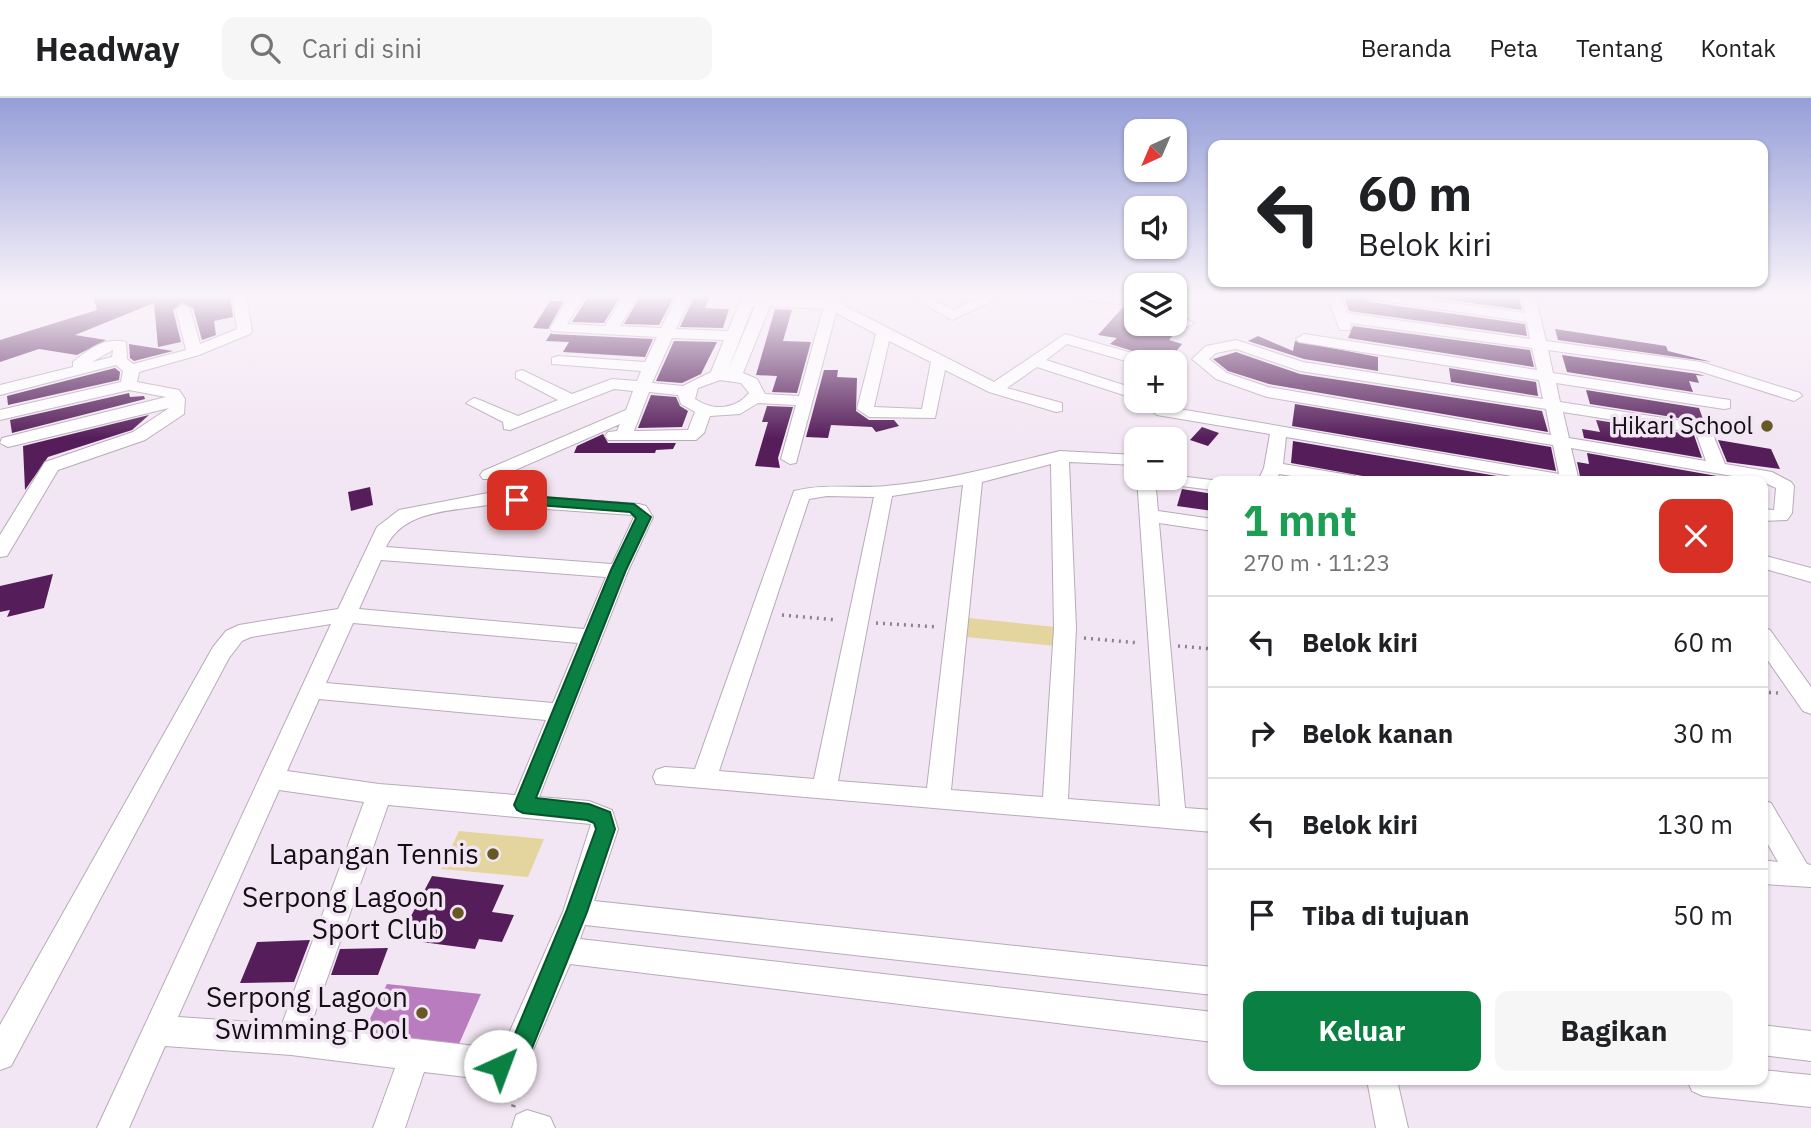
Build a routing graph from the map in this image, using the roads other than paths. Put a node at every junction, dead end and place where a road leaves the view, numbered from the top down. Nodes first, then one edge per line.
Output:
1 (192, 343) edge
2 (216, 343) edge
3 (662, 343) edge
4 (733, 343) edge
5 (739, 343) edge
6 (820, 343) edge
7 (881, 343) edge
8 (904, 343) edge
9 (1058, 343) edge
10 (1084, 343) edge
11 (1238, 343) edge
12 (1238, 343) edge
13 (1331, 343) edge
14 (1350, 343) edge
15 (1531, 343) edge
16 (1538, 344) junction
17 (1351, 346) junction
18 (194, 352) junction
19 (1124, 355) edge
20 (1447, 360) junction
21 (558, 361) dead end
22 (939, 362) junction
23 (1035, 362) junction
24 (650, 367) junction
25 (1701, 367) junction
26 (126, 371) junction
27 (522, 375) dead end
28 (726, 375) junction
29 (1546, 376) junction
30 (643, 387) junction
31 (1450, 388) junction
32 (995, 389) junction
33 (0, 390) edge
34 (1124, 390) edge
35 (688, 391) junction
36 (1794, 396) dead end
37 (177, 398) junction
38 (754, 398) junction
39 (571, 400) junction
40 (805, 401) junction
41 (474, 403) dead end
42 (1724, 404) junction
43 (1553, 405) junction
44 (1056, 407) dead end
45 (704, 411) junction
46 (634, 412) junction
47 (1175, 413) edge
48 (0, 415) edge
49 (1703, 429) junction
50 (1279, 430) junction
51 (624, 436) junction
52 (580, 438) junction
53 (1559, 441) junction
54 (8, 442) dead end
55 (1060, 456) junction
56 (790, 459) dead end
57 (1124, 459) edge
58 (1717, 467) junction
59 (1270, 474) edge
60 (489, 475) dead end
61 (1295, 476) edge
62 (1541, 476) edge
63 (1569, 476) edge
64 (1766, 476) edge
65 (1768, 477) edge
66 (973, 478) junction
67 (1187, 482) dead end
68 (1208, 484) edge
69 (1148, 490) edge
70 (884, 492) junction
71 (1768, 515) edge
72 (1151, 516) junction
73 (1208, 524) edge
74 (2, 543) edge
75 (374, 553) junction
76 (1768, 563) edge
77 (618, 570) junction
78 (1811, 575) edge
79 (344, 615) junction
80 (591, 637) junction
81 (1768, 644) edge
82 (310, 690) junction
83 (1811, 705) edge
84 (561, 713) junction
85 (665, 778) dead end
86 (271, 779) junction
87 (704, 780) junction
88 (824, 789) junction
89 (379, 794) junction
90 (938, 798) junction
91 (523, 805) junction
92 (1055, 807) junction
93 (1172, 816) junction
94 (1768, 819) edge
95 (1208, 820) edge
96 (1768, 872) edge
97 (1805, 875) edge
98 (577, 912) junction
99 (559, 950) junction
100 (1208, 980) edge
101 (1208, 1026) edge
102 (158, 1031) junction
103 (291, 1040) junction
104 (1768, 1042) edge
105 (1811, 1046) edge
106 (0, 1055) edge
107 (414, 1057) junction
108 (1383, 1085) edge
109 (1752, 1085) edge
110 (1811, 1091) edge
111 (113, 1128) edge
112 (389, 1128) edge
113 (1392, 1128) edge

1 - 18 street
2 - 18 street
3 - 24 street
4 - 28 street
5 - 28 street
6 - 40 street
7 - 22 street
8 - 22 street
9 - 23 street
10 - 19 street
11 - 53 street
12 - 31 street
13 - 17 street
14 - 17 street
15 - 16 street
16 - 25 street
16 - 29 street
17 - 20 street
18 - 26 street
20 - 29 street
20 - 31 street
21 - 24 street
22 - 32 street
23 - 32 street
23 - 34 street
24 - 30 street
25 - 36 street
25 - 42 street
26 - 33 street
26 - 37 street
26 - 48 street
27 - 39 street
28 - 35 street
28 - 38 street
29 - 42 street
29 - 43 street
30 - 35 street
30 - 39 street
30 - 46 street
31 - 43 street
32 - 44 street
35 - 45 street
37 - 54 street
37 - 74 street
38 - 40 street
38 - 45 street
39 - 41 street
40 - 56 street
42 - 49 street
43 - 49 street
43 - 53 street
45 - 51 street
46 - 51 street
46 - 52 street
47 - 50 street
49 - 58 street
50 - 59 street
50 - 62 street
51 - 52 street
52 - 60 street
53 - 58 street
53 - 63 street
55 - 57 street
55 - 66 street
55 - 92 street
58 - 64 street
59 - 61 street
65 - 71 street
66 - 70 street
66 - 90 street
67 - 68 street
69 - 72 street
70 - 87 street
70 - 88 street
72 - 73 street
72 - 93 street
75 - 77 street
75 - 77 street
75 - 79 street
76 - 78 street
77 - 80 street
79 - 80 street
79 - 82 street
79 - 106 street
80 - 84 street
81 - 83 street
82 - 84 street
82 - 86 street
84 - 91 street
85 - 87 street
86 - 89 street
86 - 102 street
87 - 88 street
88 - 90 street
89 - 91 street
89 - 103 street
90 - 92 street
91 - 98 street
92 - 93 street
93 - 95 street
94 - 97 street
96 - 97 street
98 - 99 street
98 - 100 street
99 - 101 street
99 - 107 street
102 - 103 street
102 - 111 street
103 - 107 street
104 - 105 street
107 - 112 street
108 - 113 street
109 - 110 street

